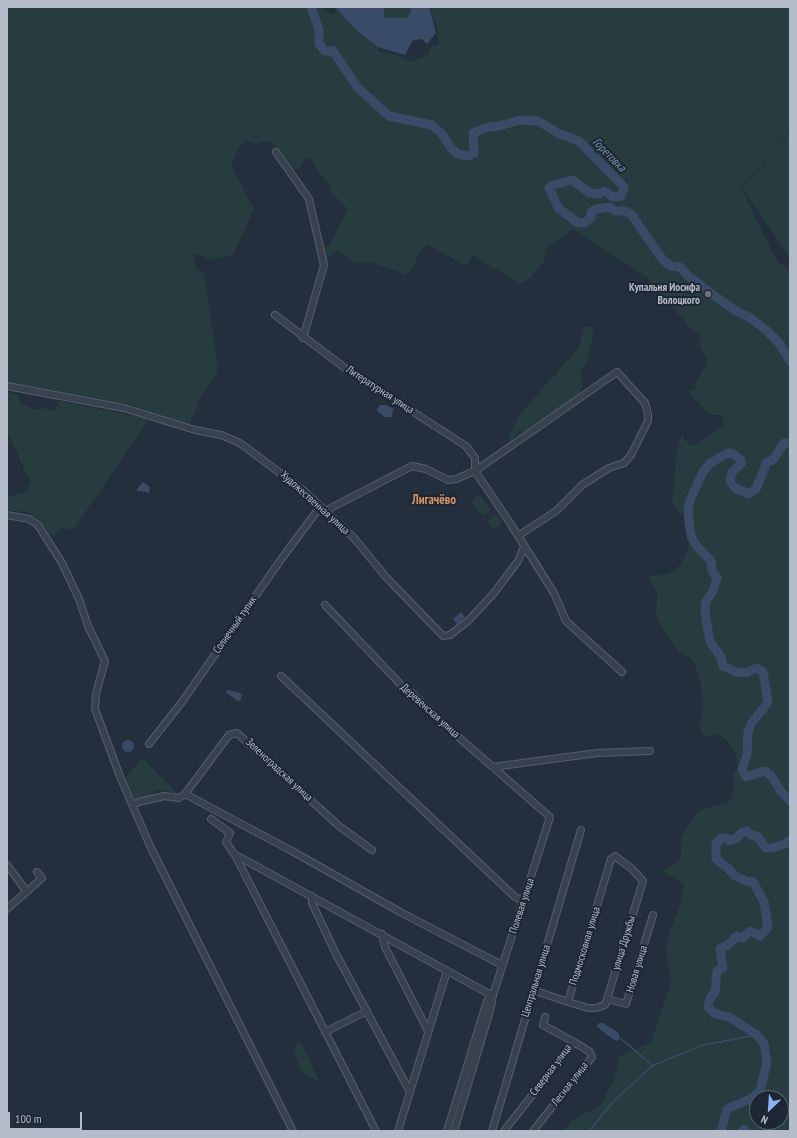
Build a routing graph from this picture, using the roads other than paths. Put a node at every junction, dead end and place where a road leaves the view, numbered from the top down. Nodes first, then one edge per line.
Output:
1 (276, 152) dead end
2 (274, 315) dead end
3 (303, 338) junction
4 (7, 386) edge
5 (475, 471) junction
6 (322, 509) junction
7 (7, 515) edge
8 (518, 536) junction
9 (524, 547) junction
10 (325, 606) dead end
11 (622, 672) dead end
12 (281, 676) dead end
13 (149, 744) dead end
14 (650, 751) dead end
15 (493, 767) junction
16 (185, 794) junction
17 (132, 805) junction
18 (547, 814) joint
19 (211, 819) dead end
20 (581, 830) dead end
21 (372, 850) dead end
22 (234, 854) junction
23 (613, 856) joint
24 (7, 865) edge
25 (37, 872) dead end
26 (27, 892) junction
27 (312, 896) junction
28 (524, 901) junction
29 (7, 909) edge
30 (653, 916) dead end
31 (382, 934) junction
32 (500, 964) dead end
33 (448, 971) junction
34 (533, 990) junction
35 (492, 997) junction
36 (607, 999) junction
37 (568, 1002) junction
38 (367, 1011) junction
39 (545, 1017) dead end
40 (428, 1031) junction
41 (325, 1032) junction
42 (574, 1042) junction
43 (469, 1072) junction
44 (410, 1092) junction
45 (293, 1131) edge
46 (376, 1131) edge
47 (398, 1131) edge
48 (447, 1131) edge
49 (454, 1131) edge
50 (492, 1131) edge
51 (504, 1131) edge
52 (533, 1131) edge

1 - 3 street
2 - 3 street, Литературная улица
3 - 5 street, Литературная улица
4 - 6 street, Художественная улица
5 - 6 street
5 - 8 street
5 - 8 street
6 - 9 street, Художественная улица
6 - 13 street, Солнечный тупик
7 - 17 street
8 - 9 street
9 - 11 street
10 - 15 street, Деревенская улица
12 - 28 street
14 - 15 street
15 - 18 street, Деревенская улица
16 - 17 street
16 - 21 street, Зеленоградская улица
16 - 32 street
17 - 45 street
18 - 28 street, Полевая улица
19 - 22 street
20 - 34 street, Центральная улица
22 - 27 street
22 - 41 street
23 - 36 street, улица Дружбы
23 - 37 street, Подмосковная улица
24 - 26 street
25 - 26 street
26 - 29 street
27 - 31 street
27 - 38 street
28 - 35 street, Полевая улица
30 - 36 street, Новая улица
31 - 33 street
31 - 40 street
33 - 35 street
33 - 40 street
34 - 37 street
34 - 50 street, Центральная улица
35 - 43 street, Полевая улица
36 - 37 street
38 - 41 street
38 - 44 street
39 - 42 street, Северная улица
40 - 44 street
41 - 46 street
42 - 51 street, Северная улица
42 - 52 street, Лесная улица
43 - 48 street, Полевая улица
43 - 49 street, Полевая улица
44 - 47 street

